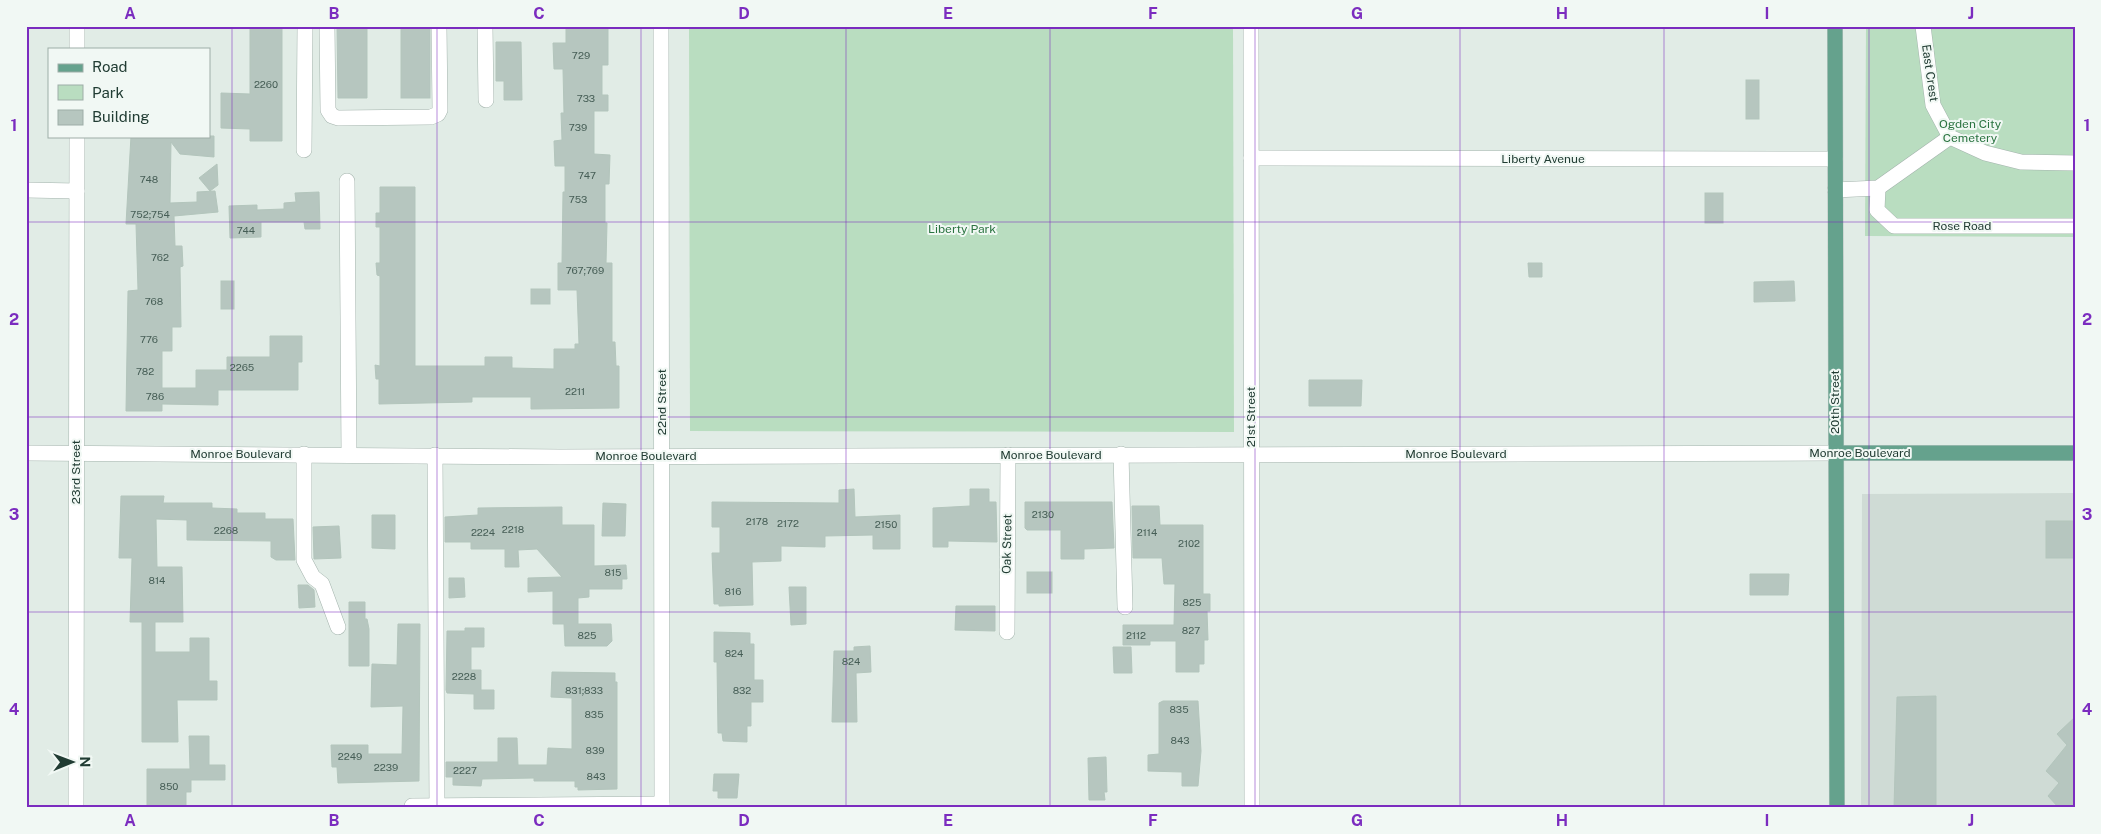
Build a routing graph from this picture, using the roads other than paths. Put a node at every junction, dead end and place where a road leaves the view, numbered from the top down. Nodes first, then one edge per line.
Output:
1 (77, 26) edge
2 (305, 26) edge
3 (327, 26) edge
4 (439, 26) edge
5 (486, 26) edge
6 (661, 26) edge
7 (1251, 26) edge
8 (1835, 26) edge
9 (1924, 26) edge
10 (77, 48) edge
11 (486, 100) dead end
12 (1950, 137) junction
13 (76, 138) edge
14 (304, 150) dead end
15 (1251, 158) junction
16 (1835, 160) junction
17 (2075, 163) edge
18 (347, 181) dead end
19 (1878, 188) junction
20 (26, 190) edge
21 (1835, 190) junction
22 (76, 191) junction
23 (2075, 226) edge
24 (26, 453) edge
25 (1836, 453) junction
26 (2075, 453) edge
27 (76, 454) junction
28 (304, 454) junction
29 (349, 454) junction
30 (1121, 454) junction
31 (1251, 454) junction
32 (435, 455) junction
33 (1008, 455) junction
34 (662, 456) junction
35 (1125, 607) dead end
36 (338, 627) dead end
37 (1006, 632) dead end
38 (412, 806) dead end
39 (437, 806) junction
40 (662, 806) edge
41 (76, 808) edge
42 (1252, 808) edge
43 (1837, 808) edge

1 - 10 street
2 - 14 street
3 - 4 street
5 - 11 street
6 - 34 street, 22nd Street
7 - 15 street, 21st Street
8 - 16 main road, 20th Street
9 - 12 street, East Crest
12 - 17 street
12 - 19 street
13 - 22 street, 23rd Street
15 - 16 street, Liberty Avenue
15 - 31 street, 21st Street
16 - 21 main road, 20th Street
18 - 29 street
19 - 21 street
19 - 23 street, Rose Road
20 - 22 street
21 - 25 main road, 20th Street
22 - 27 street, 23rd Street
24 - 27 street, Monroe Boulevard
25 - 26 main road, Monroe Boulevard
25 - 31 street, Monroe Boulevard
25 - 43 main road, 20th Street
27 - 28 street, Monroe Boulevard
27 - 41 street, 23rd Street
28 - 29 street, Monroe Boulevard
28 - 36 street
29 - 32 street, Monroe Boulevard
30 - 31 street, Monroe Boulevard
30 - 33 street, Monroe Boulevard
30 - 35 street
31 - 42 street, 21st Street
32 - 34 street, Monroe Boulevard
32 - 39 street
33 - 34 street, Monroe Boulevard
33 - 37 street, Oak Street
34 - 40 street, 22nd Street
38 - 39 street
39 - 40 street

